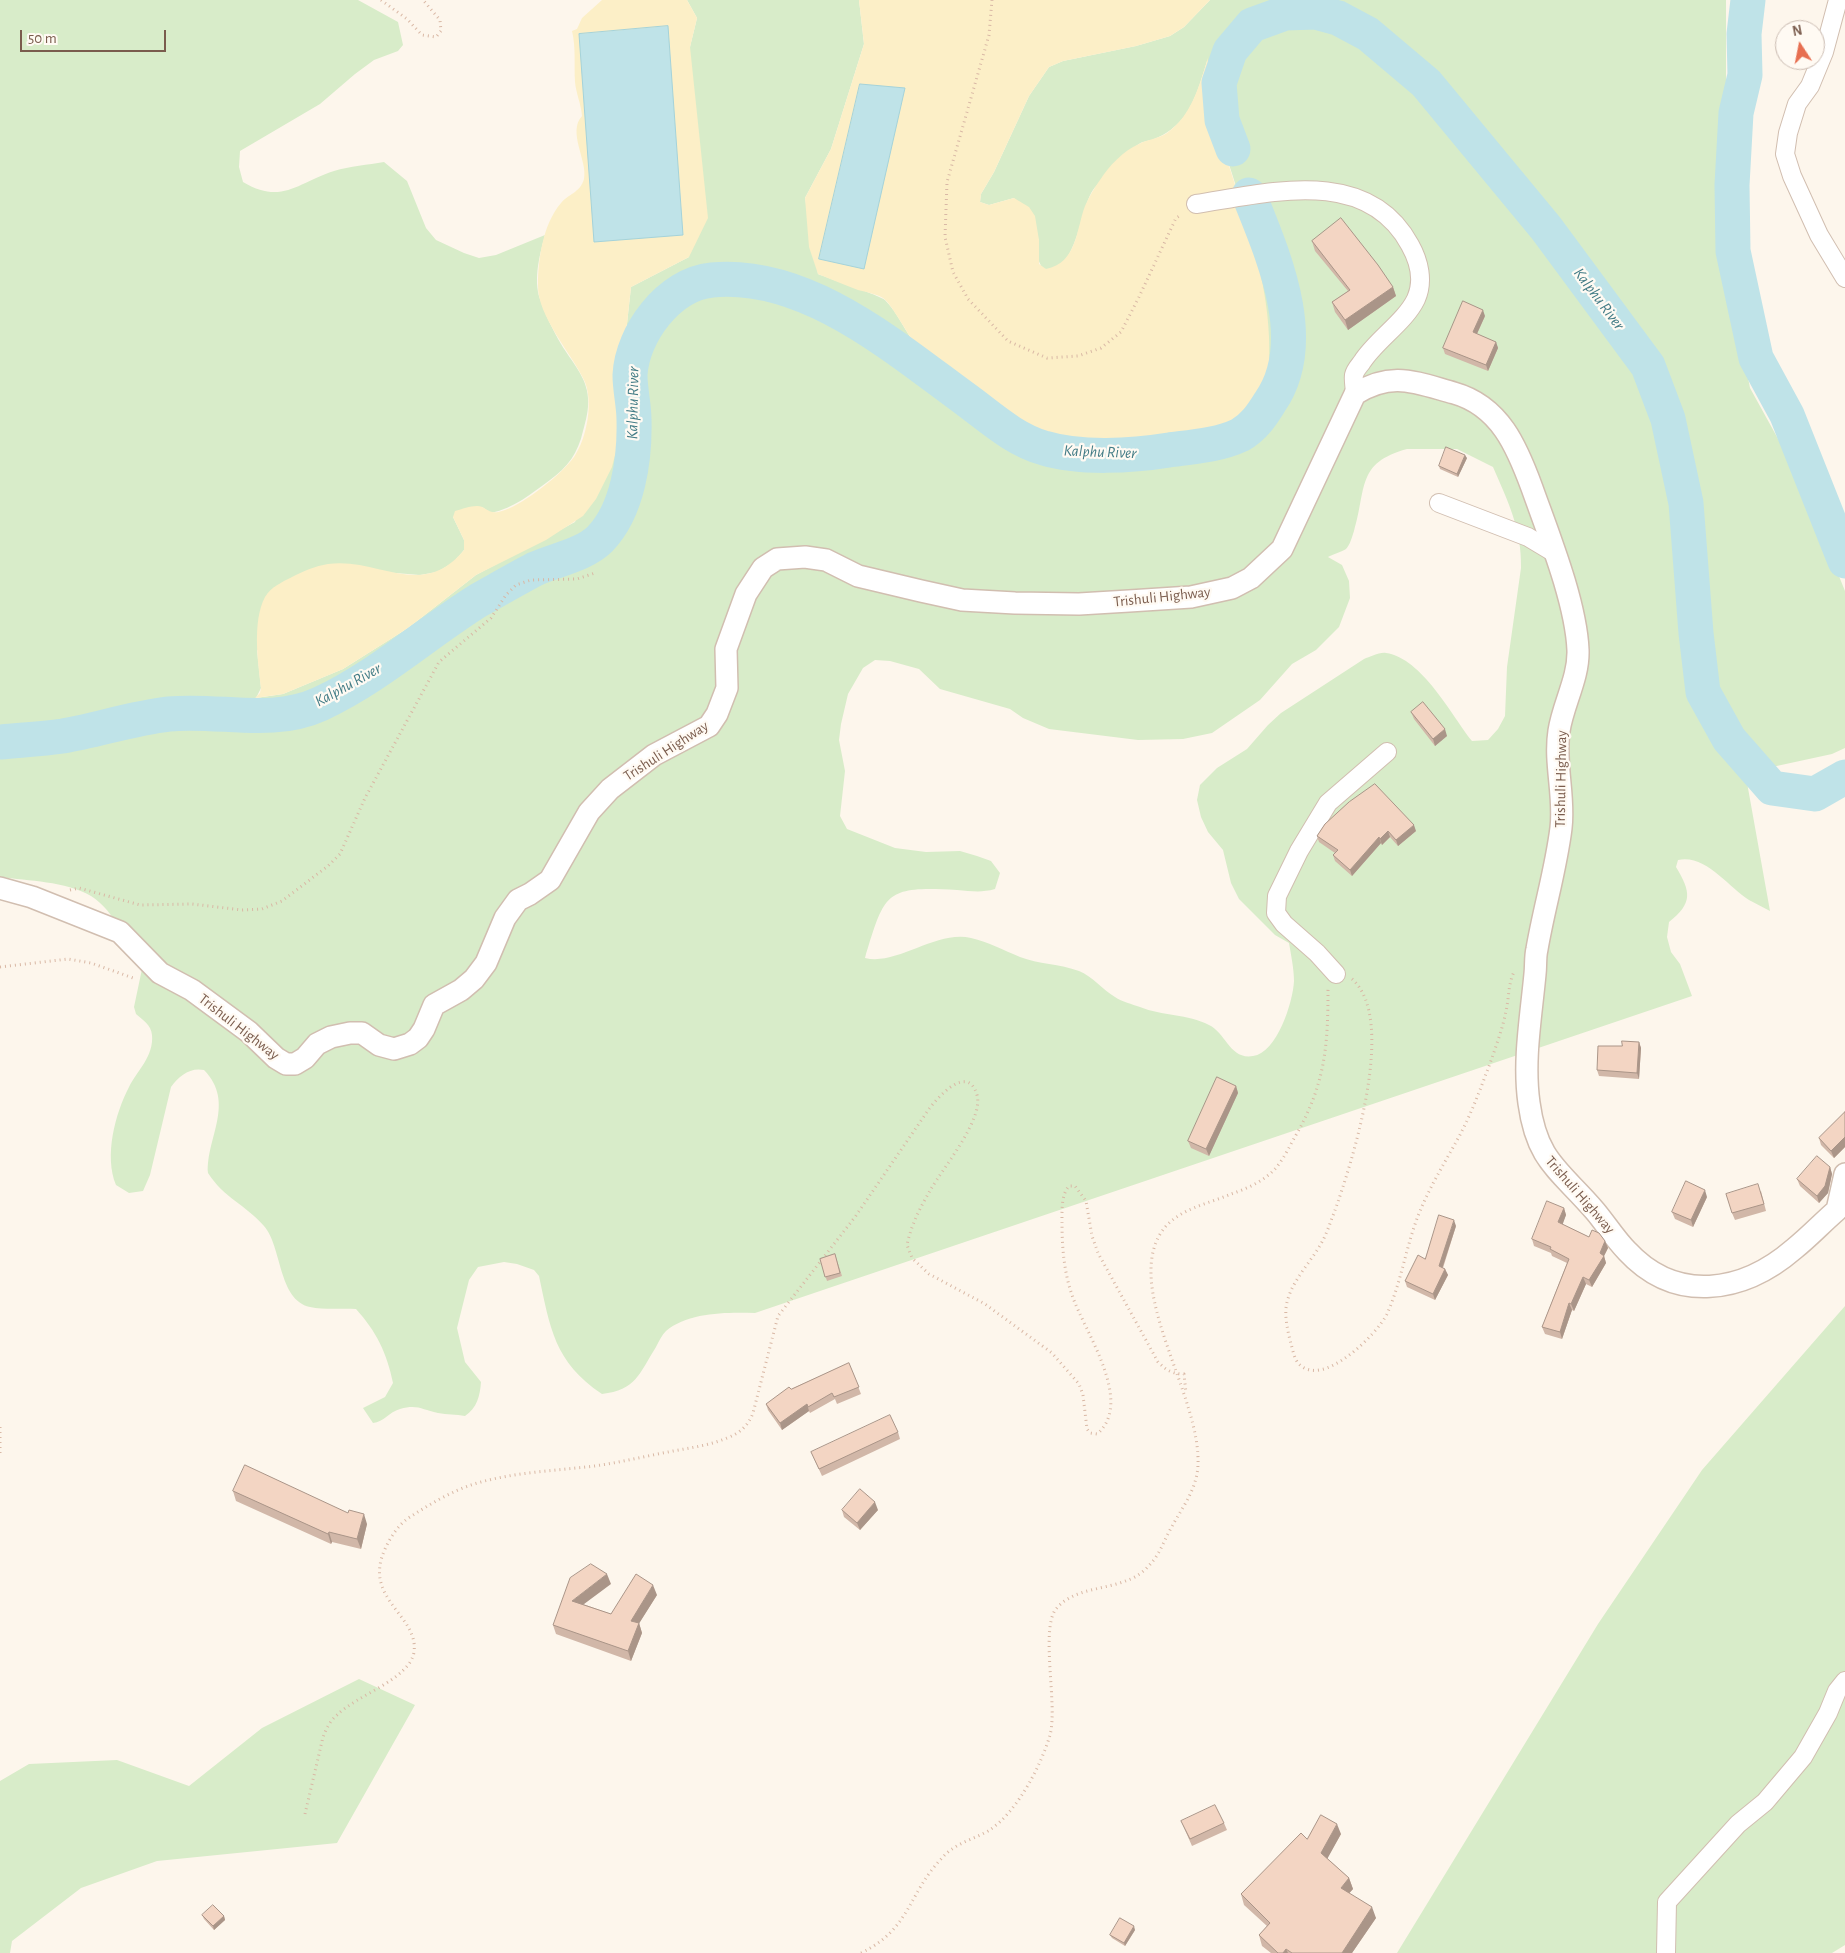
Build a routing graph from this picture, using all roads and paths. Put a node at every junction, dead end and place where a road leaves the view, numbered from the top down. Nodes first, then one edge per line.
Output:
1 (381, 0) edge
2 (423, 0) edge
3 (992, 0) edge
4 (1838, 0) edge
5 (1196, 204) joint
6 (1845, 278) edge
7 (1355, 394) junction
8 (1438, 504) dead end
9 (1553, 552) junction
10 (595, 573) dead end
11 (1387, 752) dead end
12 (0, 888) edge
13 (32, 897) junction
14 (1536, 952) junction
15 (0, 967) edge
16 (1336, 974) junction
17 (139, 979) dead end
18 (1845, 1174) edge
19 (1187, 1401) junction
20 (0, 1427) edge
21 (0, 1453) edge
22 (1845, 1681) edge
23 (305, 1814) dead end
24 (861, 1953) edge
25 (1666, 1953) edge

1 - 2 path
3 - 5 path
4 - 6 street
5 - 7 street
7 - 9 street, Trishuli Highway
7 - 13 street, Trishuli Highway
8 - 9 street
9 - 14 street, Trishuli Highway
10 - 13 path
11 - 16 street
12 - 13 street, Trishuli Highway
14 - 16 path
14 - 18 street, Trishuli Highway
15 - 17 path
16 - 19 path
19 - 23 path
19 - 24 path
20 - 21 path
22 - 25 street

